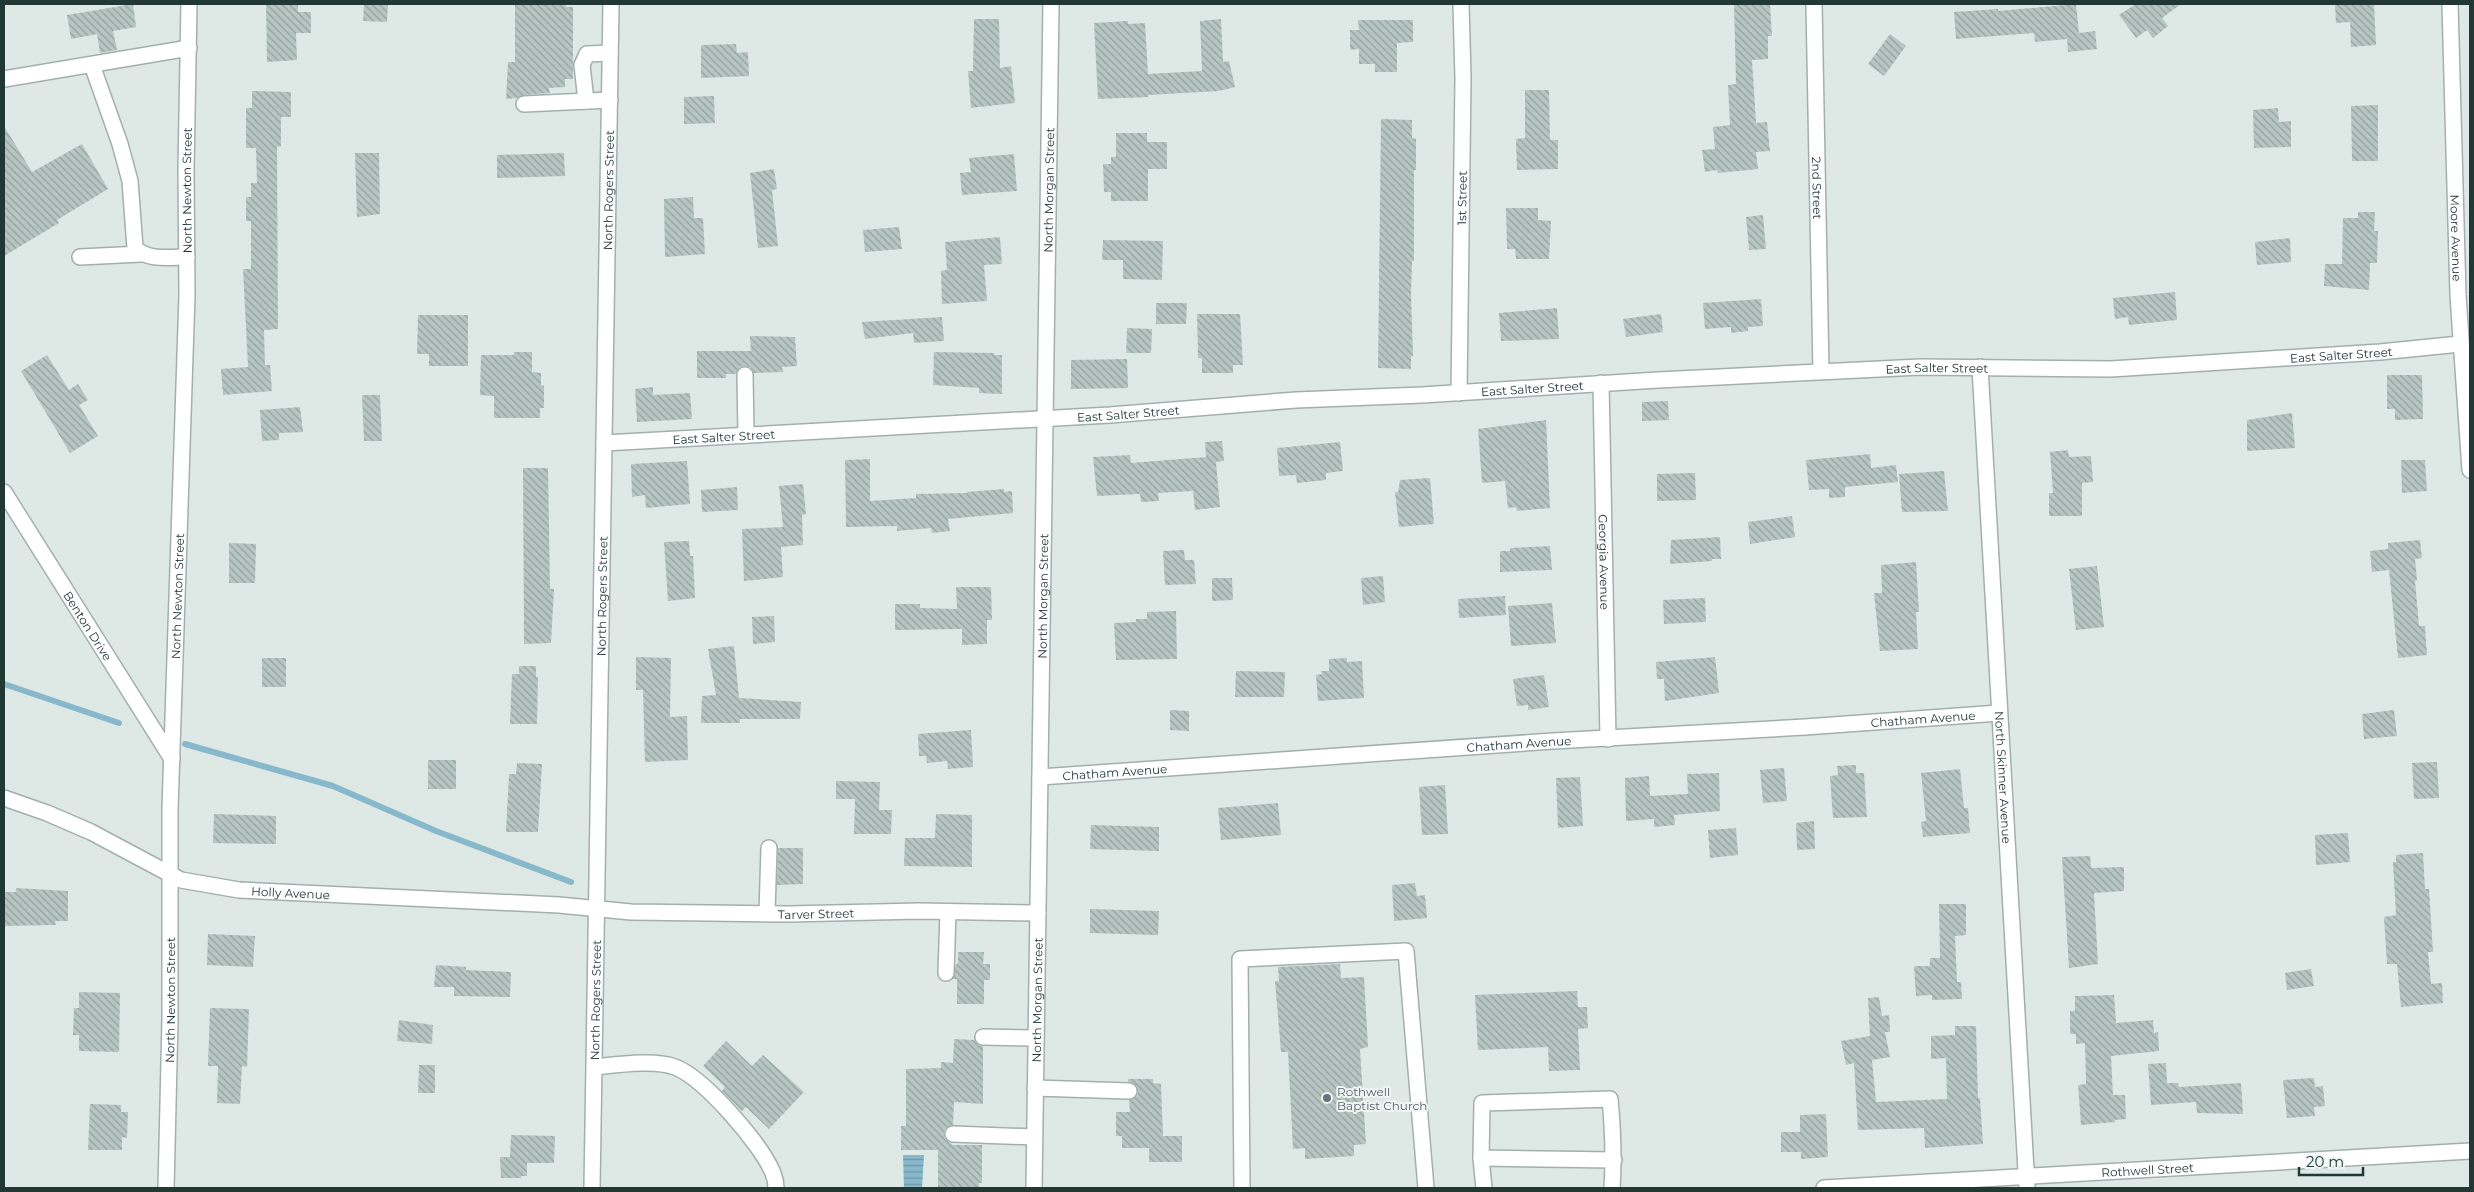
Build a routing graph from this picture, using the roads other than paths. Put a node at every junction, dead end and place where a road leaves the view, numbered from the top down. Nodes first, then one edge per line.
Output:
1 (189, 4) edge
2 (611, 4) edge
3 (1050, 4) edge
4 (1461, 4) edge
5 (1814, 4) edge
6 (2450, 4) edge
7 (189, 48) junction
8 (610, 53) junction
9 (92, 65) junction
10 (4, 79) edge
11 (610, 100) junction
12 (586, 101) junction
13 (524, 104) dead end
14 (141, 254) junction
15 (80, 257) dead end
16 (187, 257) junction
17 (2460, 344) junction
18 (1980, 367) junction
19 (1821, 372) junction
20 (745, 375) dead end
21 (1601, 384) junction
22 (1459, 393) junction
23 (1044, 418) junction
24 (746, 435) junction
25 (604, 443) junction
26 (2470, 470) edge
27 (4, 492) edge
28 (1999, 713) junction
29 (1608, 739) junction
30 (172, 759) junction
31 (1040, 777) junction
32 (4, 798) edge
33 (769, 848) dead end
34 (170, 876) junction
35 (596, 910) junction
36 (948, 912) junction
37 (1038, 913) junction
38 (767, 914) junction
39 (946, 973) dead end
40 (983, 1037) dead end
41 (1035, 1038) junction
42 (594, 1067) junction
43 (1035, 1088) junction
44 (1129, 1091) dead end
45 (953, 1134) dead end
46 (1034, 1137) junction
47 (2470, 1151) edge
48 (1481, 1158) junction
49 (1614, 1160) junction
50 (2027, 1182) edge
51 (166, 1188) edge
52 (592, 1188) edge
53 (776, 1188) edge
54 (1034, 1188) edge
55 (1242, 1188) edge
56 (1426, 1188) edge
57 (1484, 1188) edge
58 (1612, 1188) edge
59 (1824, 1188) edge

1 - 7 street, North Newton Street
2 - 8 street, North Rogers Street
3 - 23 street, North Morgan Street
4 - 22 street, 1st Street
5 - 19 street, 2nd Street
6 - 17 street, Moore Avenue
7 - 9 street
7 - 16 street, North Newton Street
8 - 11 street, North Rogers Street
8 - 12 street
9 - 10 street
9 - 14 street
11 - 12 street
11 - 25 street, North Rogers Street
12 - 13 street
14 - 15 street
14 - 16 street
16 - 30 street, North Newton Street
17 - 18 street, East Salter Street
17 - 26 street, Moore Avenue
18 - 19 street, East Salter Street
18 - 28 street, North Skinner Avenue
19 - 21 street, East Salter Street
20 - 24 street
21 - 22 street, East Salter Street
21 - 29 street, Georgia Avenue
22 - 23 street, East Salter Street
23 - 24 street, East Salter Street
23 - 31 street, North Morgan Street
24 - 25 street, East Salter Street
25 - 35 street, North Rogers Street
27 - 30 street, Benton Drive
28 - 29 street, Chatham Avenue
28 - 50 street, North Skinner Avenue
29 - 31 street, Chatham Avenue
30 - 34 street, North Newton Street
31 - 37 street, North Morgan Street
32 - 34 street, Holly Avenue
33 - 38 street
34 - 35 street, Holly Avenue
34 - 51 street, North Newton Street
35 - 38 street, Tarver Street
35 - 42 street, North Rogers Street
36 - 37 street, Tarver Street
36 - 38 street, Tarver Street
36 - 39 street
37 - 41 street, North Morgan Street
40 - 41 street
41 - 43 street, North Morgan Street
42 - 52 street, North Rogers Street
42 - 53 street
43 - 44 street
43 - 46 street, North Morgan Street
45 - 46 street
46 - 54 street, North Morgan Street
47 - 50 street, Rothwell Street
48 - 49 street
48 - 49 street
48 - 57 street
49 - 58 street
50 - 59 street, Rothwell Street
55 - 56 street

